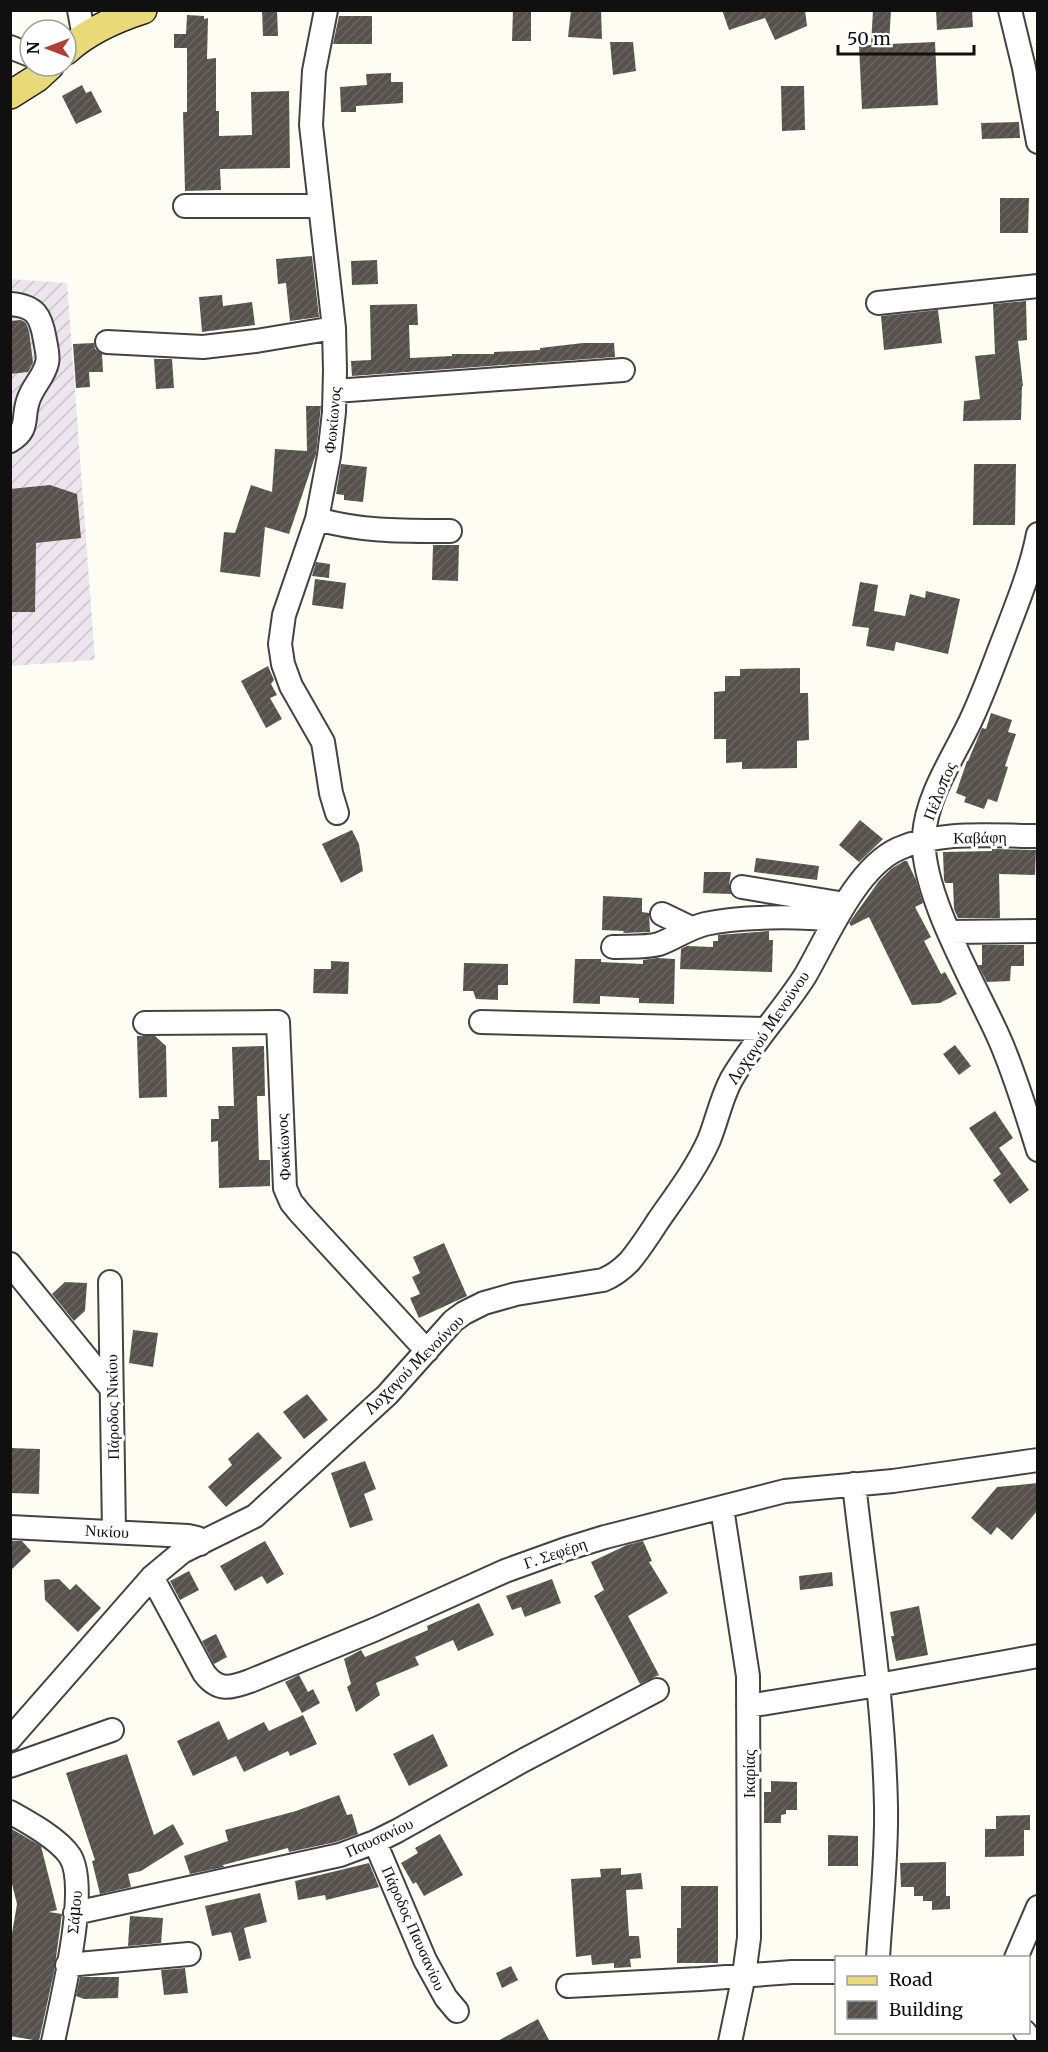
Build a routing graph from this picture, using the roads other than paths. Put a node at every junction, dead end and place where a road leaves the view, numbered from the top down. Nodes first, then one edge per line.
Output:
1 (143, 10) edge
2 (326, 10) edge
3 (1010, 10) edge
4 (78, 42) edge
5 (28, 78) edge
6 (10, 95) edge
7 (1035, 111) edge
8 (1038, 142) edge
9 (185, 206) dead end
10 (319, 206) junction
11 (1038, 286) edge
12 (878, 303) dead end
13 (10, 304) edge
14 (334, 328) junction
15 (106, 342) dead end
16 (623, 370) dead end
17 (335, 391) junction
18 (10, 441) edge
19 (317, 519) junction
20 (450, 531) dead end
21 (1038, 534) edge
22 (1034, 570) edge
23 (337, 813) dead end
24 (1038, 836) edge
25 (924, 842) junction
26 (742, 887) dead end
27 (840, 912) junction
28 (662, 914) dead end
29 (691, 928) junction
30 (1038, 931) edge
31 (950, 932) junction
32 (613, 946) dead end
33 (481, 1022) dead end
34 (145, 1023) dead end
35 (765, 1029) junction
36 (1038, 1150) edge
37 (10, 1264) edge
38 (110, 1282) dead end
39 (427, 1351) junction
40 (111, 1388) junction
41 (1038, 1460) edge
42 (854, 1485) junction
43 (722, 1508) junction
44 (10, 1527) edge
45 (114, 1531) junction
46 (200, 1544) junction
47 (152, 1577) junction
48 (1038, 1656) edge
49 (878, 1685) junction
50 (657, 1690) dead end
51 (748, 1706) junction
52 (112, 1730) dead end
53 (10, 1738) edge
54 (10, 1766) edge
55 (10, 1812) edge
56 (375, 1842) junction
57 (1038, 1907) edge
58 (75, 1913) junction
59 (189, 1954) dead end
60 (878, 1956) edge
61 (1017, 1956) edge
62 (67, 1965) junction
63 (835, 1972) edge
64 (744, 1975) junction
65 (568, 1986) dead end
66 (457, 2011) dead end
67 (53, 2042) edge
68 (730, 2042) edge

1 - 4 main road
2 - 10 street, Φωκίωνος
3 - 7 street
5 - 6 main road
7 - 8 street
9 - 10 street
10 - 14 street, Φωκίωνος
11 - 12 street
13 - 18 street
14 - 15 street
14 - 17 street, Φωκίωνος
16 - 17 street
17 - 19 street, Φωκίωνος
19 - 20 street
19 - 23 street, Φωκίωνος
21 - 22 street, Πέλοπος
22 - 25 street, Πέλοπος
24 - 25 street, Καβάφη
25 - 27 street, Λοχαγού Μενούνου
25 - 31 street, Πέλοπος
26 - 27 street
27 - 29 street
27 - 35 street, Λοχαγού Μενούνου
28 - 29 street
29 - 32 street
30 - 31 street
31 - 36 street, Πέλοπος
33 - 35 street
34 - 39 street, Φωκίωνος
35 - 39 street, Λοχαγού Μενούνου
37 - 40 street
38 - 40 street, Πάροδος Νικίου
39 - 46 street, Λοχαγού Μενούνου
40 - 45 street, Πάροδος Νικίου
41 - 42 street, Γ. Σεφέρη
42 - 43 street, Γ. Σεφέρη
42 - 49 street
43 - 47 street, Γ. Σεφέρη
43 - 51 street, Ικαρίας
44 - 45 street, Νικίου
45 - 46 street, Νικίου
46 - 47 street, Λοχαγού Μενούνου
47 - 53 street, Λοχαγού Μενούνου
48 - 49 street
49 - 51 street
49 - 60 street
50 - 56 street, Παυσανίου
51 - 64 street, Ικαρίας
52 - 54 street
55 - 58 street, Σάμου
56 - 58 street, Παυσανίου
56 - 66 street, Πάροδος Παυσανίου
57 - 61 street
58 - 62 street, Σάμου
59 - 62 street
62 - 67 street, Σάμου
63 - 64 street
64 - 65 street
64 - 68 street, Ικαρίας

